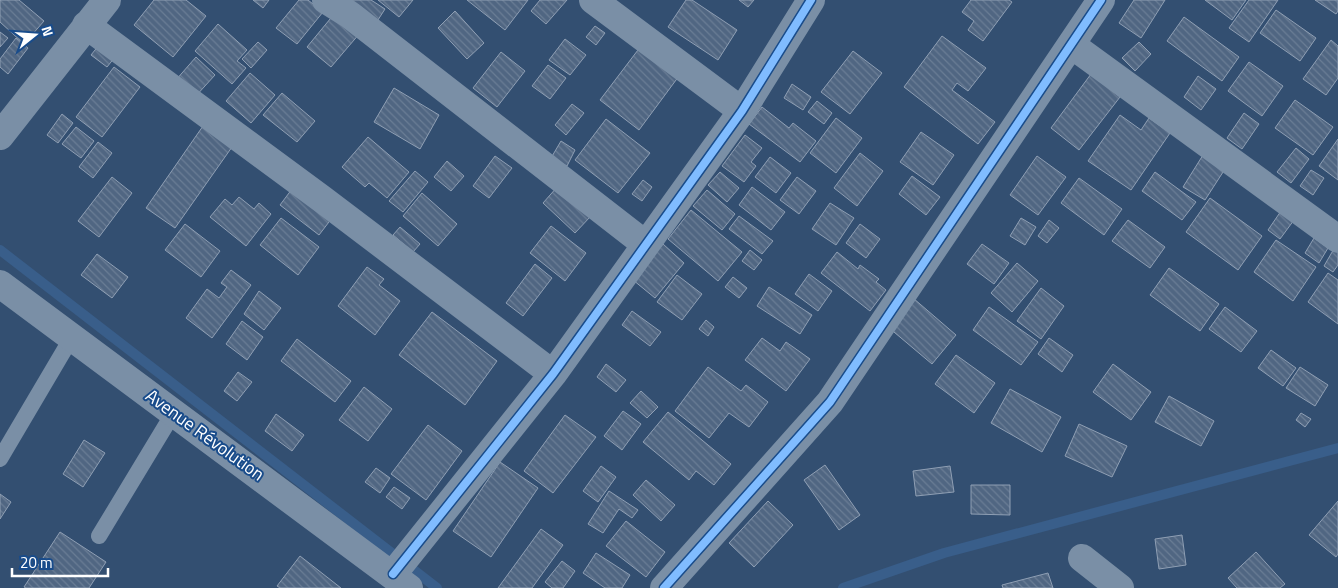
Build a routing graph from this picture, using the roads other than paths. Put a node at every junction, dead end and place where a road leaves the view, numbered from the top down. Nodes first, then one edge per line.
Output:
1 (107, 0) edge
2 (326, 0) edge
3 (593, 0) edge
4 (811, 0) edge
5 (1101, 0) edge
6 (86, 25) junction
7 (1072, 46) junction
8 (742, 111) junction
9 (0, 136) edge
10 (1338, 239) edge
11 (645, 244) junction
12 (0, 284) edge
13 (72, 337) junction
14 (553, 374) junction
15 (174, 412) junction
16 (0, 459) edge
17 (99, 536) dead end
18 (1082, 558) dead end
19 (401, 581) edge
20 (664, 588) edge
21 (1120, 588) edge

1 - 6 street
2 - 11 street
3 - 8 street
4 - 8 street
5 - 7 street
6 - 9 street
6 - 14 street
7 - 10 street
7 - 20 street
8 - 11 street
11 - 14 street
12 - 13 street, Avenue Révolution
13 - 15 street, Avenue Révolution
13 - 16 lane
14 - 19 street
15 - 17 lane
15 - 19 street, Avenue Révolution
18 - 21 street

